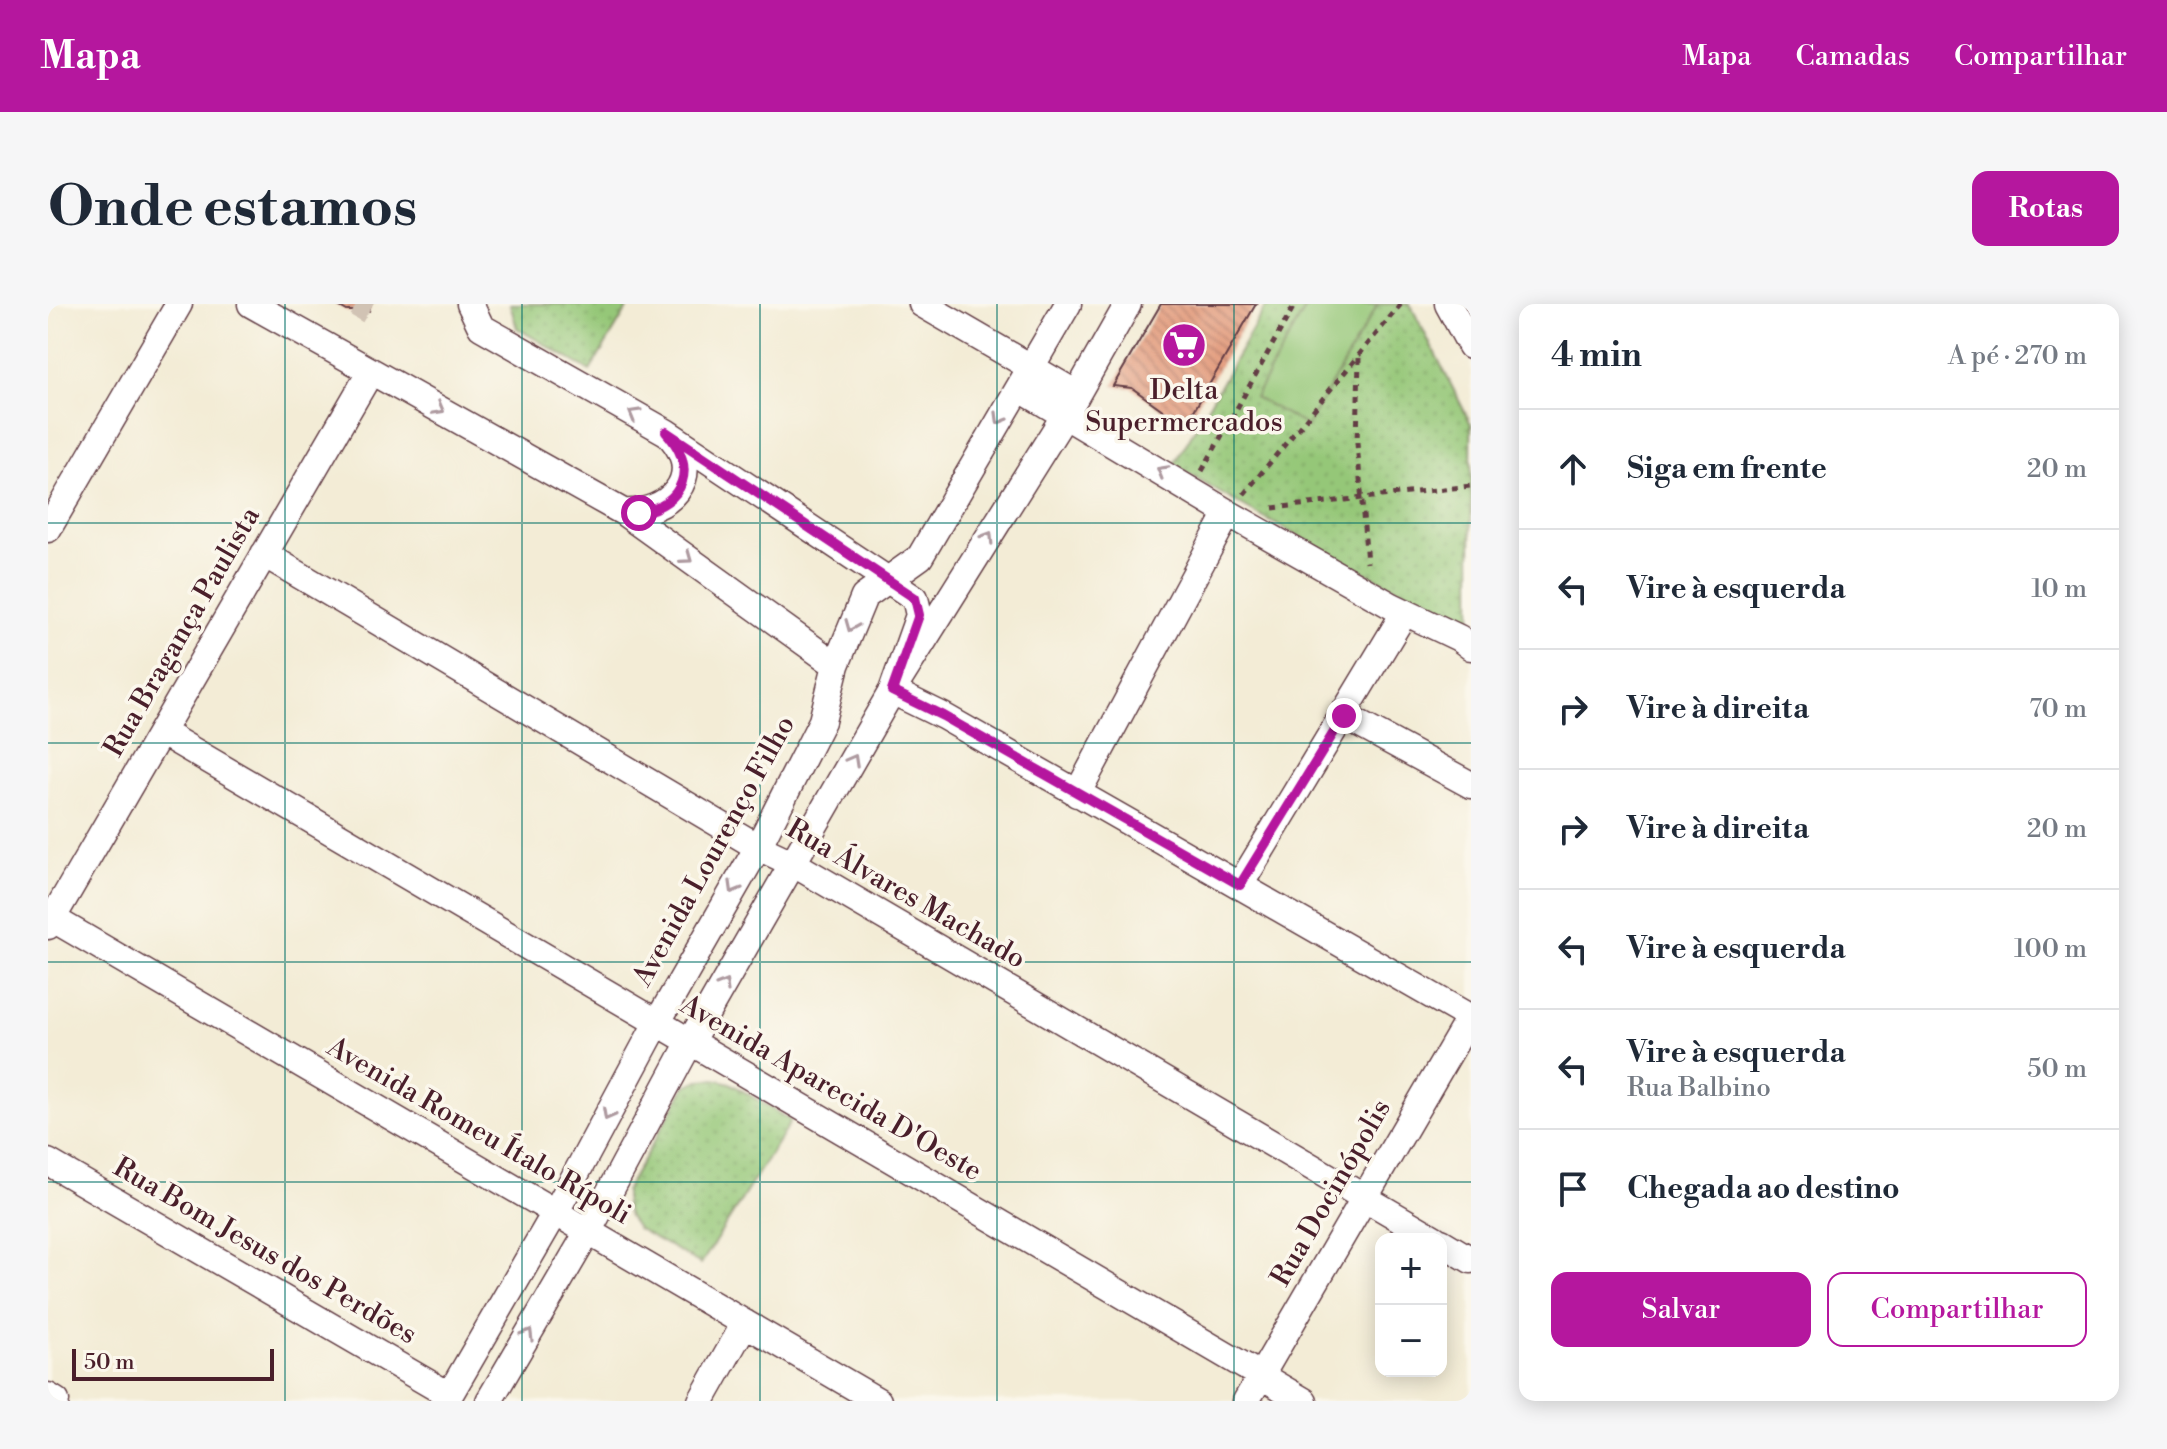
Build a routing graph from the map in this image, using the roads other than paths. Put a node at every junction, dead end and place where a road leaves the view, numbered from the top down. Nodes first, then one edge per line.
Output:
1 (179, 304) edge
2 (251, 304) edge
3 (470, 304) edge
4 (922, 304) edge
5 (1068, 304) edge
6 (1128, 304) edge
7 (1448, 304) edge
8 (1471, 346) edge
9 (371, 371) junction
10 (1025, 378) junction
11 (1071, 404) junction
12 (666, 432) junction
13 (623, 512) junction
14 (1228, 513) junction
15 (48, 529) edge
16 (264, 554) junction
17 (886, 580) junction
18 (1405, 612) junction
19 (1467, 642) edge
20 (836, 665) junction
21 (892, 691) junction
22 (1344, 716) junction
23 (161, 732) junction
24 (1471, 785) edge
25 (1077, 794) junction
26 (758, 847) junction
27 (794, 864) junction
28 (1240, 885) junction
29 (49, 921) edge
30 (1471, 1017) edge
31 (657, 1023) junction
32 (690, 1042) junction
33 (48, 1162) edge
34 (1365, 1198) junction
35 (555, 1213) junction
36 (588, 1232) junction
37 (1425, 1233) edge
38 (1447, 1246) edge
39 (1471, 1260) edge
40 (745, 1323) junction
41 (1260, 1377) junction
42 (48, 1396) edge
43 (448, 1398) edge
44 (56, 1401) edge
45 (489, 1401) edge
46 (701, 1401) edge
47 (878, 1401) edge
48 (1246, 1401) edge
49 (1304, 1401) edge

1 - 15 street
2 - 9 street
12 -> 3 street
4 - 10 street
5 - 10 street, Avenida Lourenço Filho
6 - 11 street
7 - 8 street
9 -> 13 street
9 - 16 street, Rua Bragança Paulista
10 - 11 street
10 -> 17 street, Avenida Lourenço Filho
14 -> 11 street
21 -> 11 street
12 - 13 street
12 - 17 street
13 -> 20 street
14 - 18 street
14 - 25 street
16 - 23 street, Rua Bragança Paulista
16 - 26 street, Rua Álvares Machado
17 -> 20 street, Avenida Lourenço Filho
17 - 21 street
18 - 19 street
18 - 22 street
20 - 26 street, Avenida Lourenço Filho
21 - 25 street
27 -> 21 street
22 - 24 street
22 - 28 street
23 - 29 street, Rua Bragança Paulista
23 - 31 street, Avenida Aparecida D'Oeste
25 - 28 street
26 - 27 street, Rua Álvares Machado
26 -> 31 street, Avenida Lourenço Filho
32 -> 27 street
27 - 34 street, Rua Álvares Machado
28 - 30 street
29 - 35 street, Avenida Romeu Ítalo Rípoli
30 - 34 street, Rua Docinópolis
31 - 32 street, Avenida Aparecida D'Oeste
31 -> 35 street, Avenida Lourenço Filho
32 - 36 street
32 - 41 street, Avenida Aparecida D'Oeste
33 - 43 street, Rua Bom Jesus dos Perdões
34 - 37 street, Rua Álvares Machado
34 - 41 street, Rua Docinópolis
35 - 36 street, Avenida Romeu Ítalo Rípoli
35 - 43 street, Avenida Lourenço Filho
36 - 40 street, Avenida Romeu Ítalo Rípoli
45 -> 36 street
38 - 39 street
40 - 46 street
40 - 47 street, Avenida Romeu Ítalo Rípoli
41 - 48 street, Rua Docinópolis
41 - 49 street, Avenida Aparecida D'Oeste
42 - 44 street

